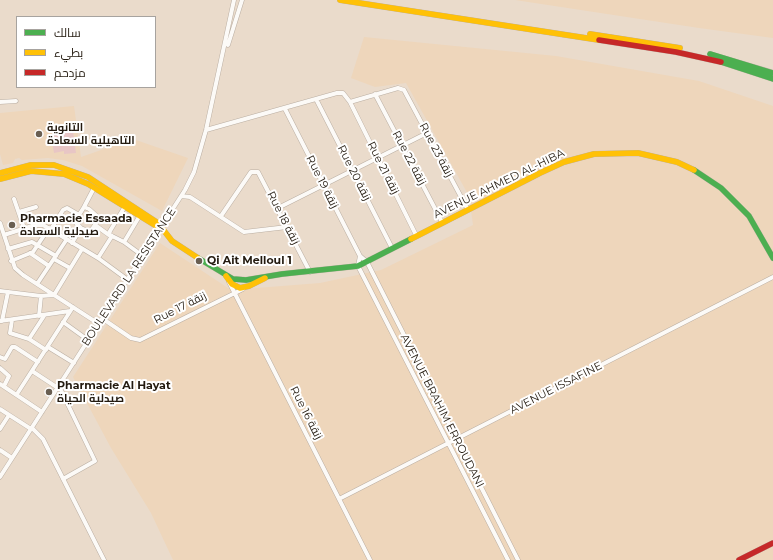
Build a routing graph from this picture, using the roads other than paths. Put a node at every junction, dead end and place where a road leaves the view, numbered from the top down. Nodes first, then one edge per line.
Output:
1 (234, 0) edge
2 (242, 0) edge
3 (340, 0) edge
4 (370, 0) edge
5 (222, 60) junction
6 (773, 73) edge
7 (773, 79) edge
8 (375, 94) junction
9 (316, 99) junction
10 (16, 101) dead end
11 (0, 102) edge
12 (350, 102) junction
13 (285, 109) junction
14 (206, 130) junction
15 (427, 133) junction
16 (402, 146) junction
17 (378, 158) junction
18 (19, 170) junction
19 (353, 170) junction
20 (0, 173) edge
21 (0, 179) edge
22 (324, 185) junction
23 (94, 188) junction
24 (185, 190) junction
25 (181, 196) junction
26 (190, 197) junction
27 (14, 199) dead end
28 (36, 207) dead end
29 (84, 207) junction
30 (124, 208) junction
31 (278, 208) junction
32 (468, 210) junction
33 (19, 212) junction
34 (79, 215) junction
35 (222, 216) junction
36 (139, 218) junction
37 (442, 222) junction
38 (0, 223) edge
39 (96, 225) junction
40 (287, 227) junction
41 (24, 228) junction
42 (50, 228) junction
43 (82, 228) junction
44 (1, 229) edge
45 (161, 229) junction
46 (4, 235) junction
47 (111, 235) junction
48 (416, 235) junction
49 (67, 239) junction
50 (72, 242) junction
51 (124, 242) junction
52 (38, 245) junction
53 (392, 248) junction
54 (8, 249) junction
55 (82, 249) junction
56 (30, 254) junction
57 (143, 256) junction
58 (360, 256) junction
59 (55, 257) junction
60 (98, 258) junction
61 (773, 258) edge
62 (12, 261) junction
63 (367, 262) junction
64 (49, 266) junction
65 (358, 266) junction
66 (70, 268) junction
67 (310, 272) junction
68 (226, 275) junction
69 (269, 276) junction
70 (773, 277) edge
71 (128, 280) junction
72 (246, 280) junction
73 (37, 284) junction
74 (236, 290) junction
75 (0, 291) edge
76 (8, 292) junction
77 (54, 295) junction
78 (41, 296) junction
79 (72, 309) junction
80 (391, 311) junction
81 (42, 316) junction
82 (384, 316) junction
83 (102, 319) junction
84 (12, 320) junction
85 (1, 321) edge
86 (63, 322) junction
87 (99, 324) junction
88 (28, 339) junction
89 (88, 340) junction
90 (47, 348) junction
91 (0, 357) edge
92 (38, 362) junction
93 (74, 363) junction
94 (0, 368) edge
95 (32, 371) junction
96 (2, 385) edge
97 (58, 387) junction
98 (17, 394) junction
99 (0, 409) edge
100 (42, 412) junction
101 (9, 415) junction
102 (32, 428) junction
103 (0, 429) edge
104 (457, 440) junction
105 (449, 444) junction
106 (0, 450) edge
107 (12, 458) junction
108 (0, 477) edge
109 (63, 479) junction
110 (339, 499) junction
111 (497, 519) junction
112 (489, 523) junction
113 (773, 543) edge
114 (515, 554) junction
115 (508, 559) edge
116 (104, 560) edge
117 (370, 560) edge
118 (518, 560) edge
119 (739, 560) edge

1 - 5 street, BOULEVARD LA RESISTANCE
2 - 5 street, BOULEVARD LA RESISTANCE
3 - 7 main road
4 - 6 main road
5 - 14 street, BOULEVARD LA RESISTANCE
8 - 12 street
8 - 15 street, Rue 23 زنقة
8 - 16 street, Rue 22 زنقة
9 - 12 street
9 - 13 street
9 - 19 street, Rue 20 زنقة
10 - 11 street
12 - 17 street, Rue 21 زنقة
13 - 14 street
13 - 22 street, Rue 19 زنقة
14 - 24 street, BOULEVARD LA RESISTANCE
15 - 16 street
15 - 32 street, Rue 23 زنقة
16 - 17 street
16 - 37 street, Rue 22 زنقة
17 - 19 street
17 - 48 street, Rue 21 زنقة
18 - 20 main road
18 - 21 main road
18 - 23 main road
18 - 45 main road
19 - 22 street
19 - 53 street, Rue 20 زنقة
22 - 31 street
22 - 58 street, Rue 19 زنقة
23 - 29 street
23 - 30 main road
24 - 25 street, BOULEVARD LA RESISTANCE
24 - 26 street
25 - 26 street
25 - 45 street, BOULEVARD LA RESISTANCE
26 - 35 street
27 - 33 street
28 - 33 street
29 - 34 street
29 - 39 street
30 - 36 main road
30 - 47 street
31 - 35 street, Rue 18 زنقة
31 - 40 street, Rue 18 زنقة
32 - 37 main road, AVENUE AHMED AL-HIBA
32 - 61 main road, AVENUE AHMED AL-HIBA
33 - 41 street
34 - 42 street
34 - 43 street
35 - 40 street
36 - 45 main road
36 - 51 street
37 - 48 main road, AVENUE AHMED AL-HIBA
38 - 44 street
39 - 43 street
39 - 47 street
40 - 67 street, Rue 18 زنقة
41 - 42 street
41 - 46 street
42 - 49 street
42 - 52 street
43 - 50 street
44 - 46 street
45 - 57 street, BOULEVARD LA RESISTANCE
45 - 68 main road, AVENUE AHMED AL-HIBA
46 - 54 street
47 - 51 street
47 - 60 street
48 - 53 main road, AVENUE AHMED AL-HIBA
49 - 50 street
49 - 59 street
50 - 55 street
51 - 57 street
52 - 54 street
52 - 56 street
52 - 59 street
53 - 63 main road, AVENUE AHMED AL-HIBA
54 - 62 street
55 - 60 street
55 - 66 street
56 - 62 street
56 - 64 street
57 - 71 street, BOULEVARD LA RESISTANCE
58 - 63 street, Rue 19 زنقة
58 - 65 street
59 - 64 street
59 - 66 street
60 - 71 street
62 - 73 street
63 - 65 main road, AVENUE AHMED AL-HIBA
63 - 80 street, AVENUE BRAHIM ERROUDANI
64 - 73 street
65 - 67 main road, AVENUE AHMED AL-HIBA
65 - 82 street, AVENUE BRAHIM ERROUDANI
66 - 77 street
67 - 69 main road, AVENUE AHMED AL-HIBA
68 - 72 main road, AVENUE AHMED AL-HIBA
68 - 74 main road
69 - 72 main road, AVENUE AHMED AL-HIBA
69 - 74 main road
70 - 104 street, AVENUE ISSAFINE
71 - 83 street, BOULEVARD LA RESISTANCE
72 - 74 street
73 - 77 street
74 - 83 street, Rue 17 زنقة
74 - 110 street, Rue 16 زنقة
75 - 76 street
76 - 78 street
76 - 85 street
77 - 78 street
77 - 79 street
78 - 81 street
79 - 81 street
79 - 86 street
79 - 87 street
80 - 82 street
80 - 104 street, AVENUE BRAHIM ERROUDANI
81 - 84 street
81 - 88 street
82 - 105 street, AVENUE BRAHIM ERROUDANI
83 - 87 street, BOULEVARD LA RESISTANCE
84 - 85 street
84 - 88 street
86 - 89 street
86 - 90 street
87 - 89 street, BOULEVARD LA RESISTANCE
88 - 90 street
89 - 93 street, BOULEVARD LA RESISTANCE
90 - 92 street
90 - 93 street
91 - 92 street
92 - 95 street
93 - 97 street, BOULEVARD LA RESISTANCE
94 - 96 street
95 - 97 street
95 - 98 street
96 - 98 street
97 - 100 street, BOULEVARD LA RESISTANCE
97 - 109 street
98 - 100 street
99 - 101 street
100 - 102 street, BOULEVARD LA RESISTANCE
101 - 102 street
101 - 103 street
102 - 107 street, BOULEVARD LA RESISTANCE
102 - 109 street
104 - 105 street, AVENUE ISSAFINE
104 - 111 street, AVENUE BRAHIM ERROUDANI
105 - 110 street, AVENUE ISSAFINE
105 - 112 street, AVENUE BRAHIM ERROUDANI
106 - 107 street
107 - 108 street, BOULEVARD LA RESISTANCE
109 - 116 street
110 - 117 street, Rue 16 زنقة
111 - 112 street
111 - 114 street, AVENUE BRAHIM ERROUDANI
112 - 115 street, AVENUE BRAHIM ERROUDANI
113 - 119 main road
114 - 115 street
114 - 118 street, AVENUE BRAHIM ERROUDANI

